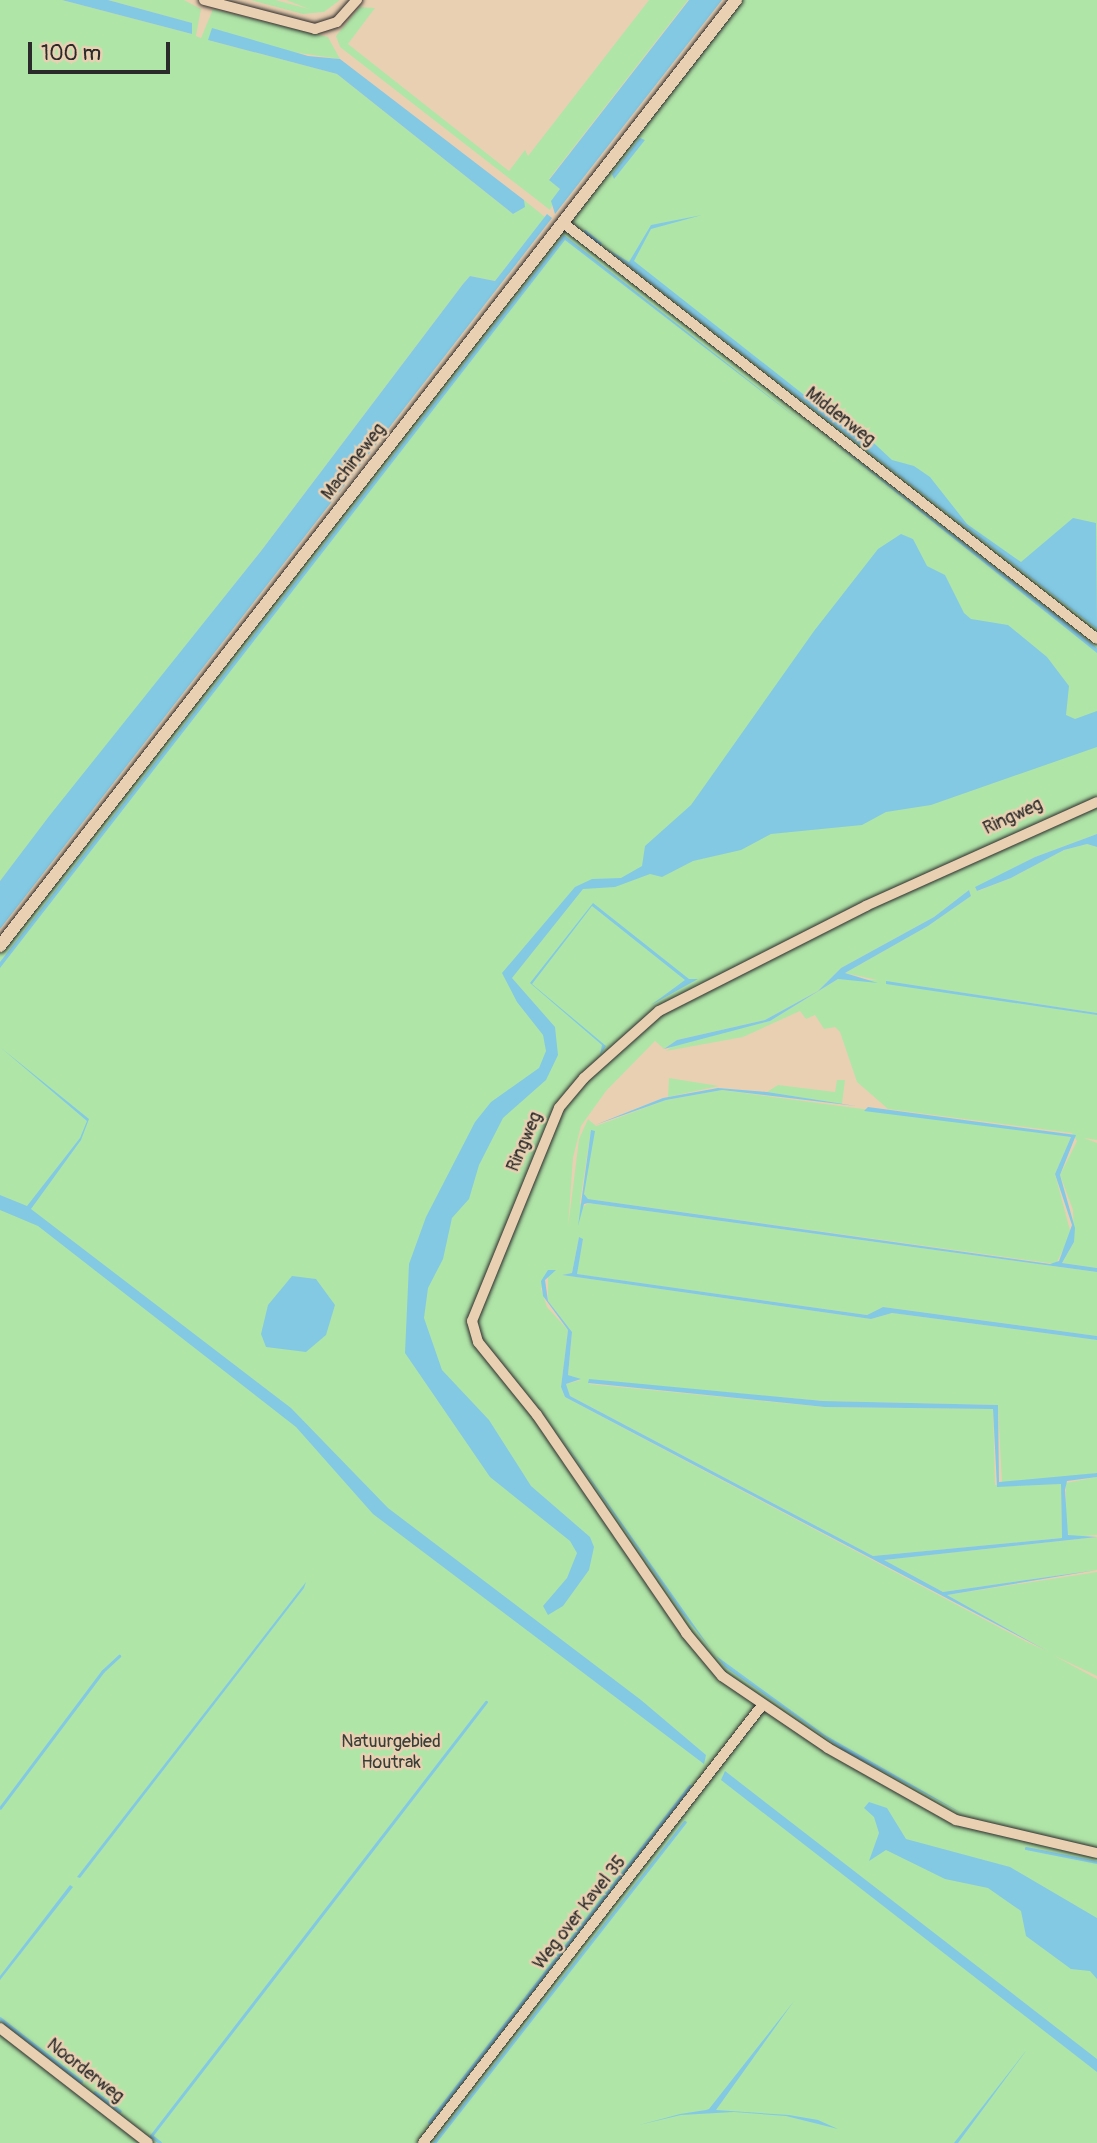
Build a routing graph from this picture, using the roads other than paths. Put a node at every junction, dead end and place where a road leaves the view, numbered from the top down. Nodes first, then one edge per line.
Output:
1 (204, 0) edge
2 (357, 0) edge
3 (736, 0) edge
4 (562, 222) junction
5 (1097, 639) edge
6 (1097, 802) edge
7 (0, 946) edge
8 (762, 1704) junction
9 (1097, 1853) edge
10 (0, 2028) edge
11 (148, 2143) edge
12 (423, 2143) edge

1 - 2 street
3 - 4 street, Machineweg
4 - 5 street, Middenweg
4 - 7 street, Machineweg
6 - 8 street, Ringweg
8 - 9 street, Ringweg
8 - 12 street, Weg over Kavel 35
10 - 11 street, Noorderweg

